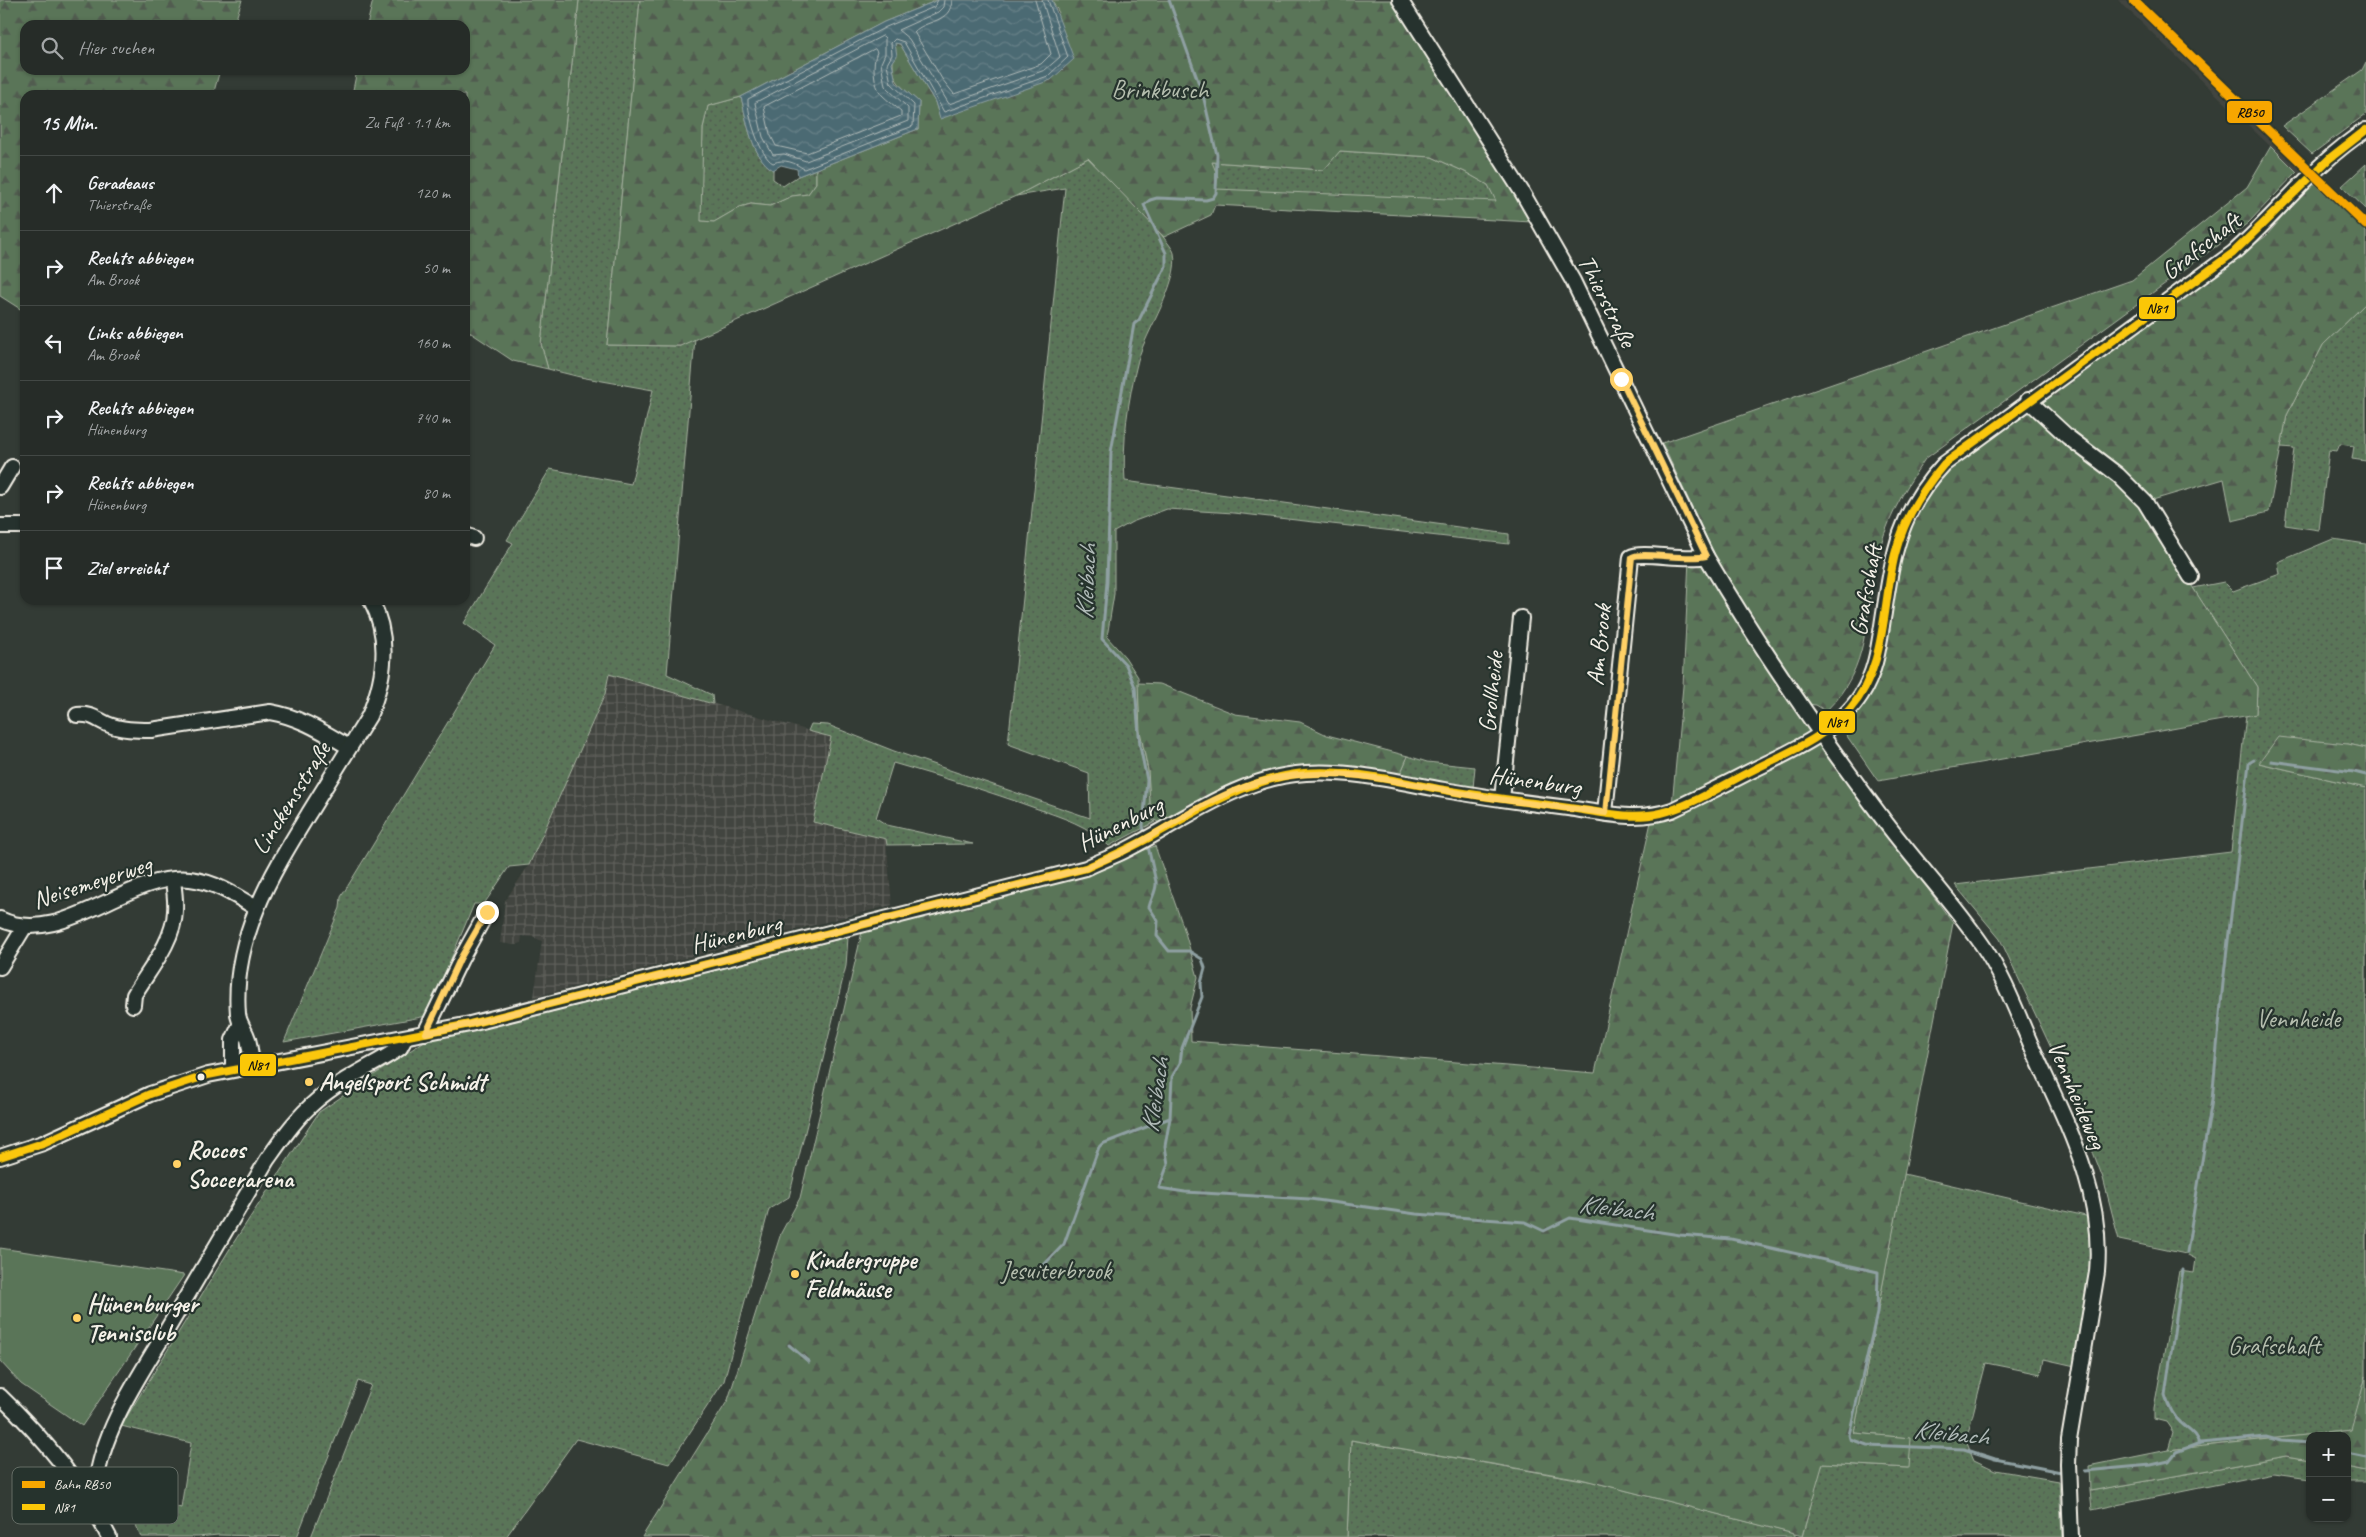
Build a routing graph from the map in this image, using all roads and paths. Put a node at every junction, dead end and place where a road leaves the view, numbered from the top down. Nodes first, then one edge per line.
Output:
1 (1400, 0) edge
2 (2366, 130) edge
3 (2028, 400) junction
4 (12, 467) dead end
5 (0, 487) edge
6 (0, 526) edge
7 (20, 526) edge
8 (1706, 556) junction
9 (2191, 577) dead end
10 (373, 605) edge
11 (1521, 618) dead end
12 (77, 716) dead end
13 (1821, 732) junction
14 (349, 747) junction
15 (1502, 799) junction
16 (1606, 813) junction
17 (173, 880) junction
18 (256, 908) junction
19 (487, 912) dead end
20 (0, 919) edge
21 (25, 926) junction
22 (0, 967) edge
23 (134, 1004) dead end
24 (240, 1025) junction
25 (426, 1033) junction
26 (406, 1037) junction
27 (252, 1065) junction
28 (233, 1068) junction
29 (0, 1158) edge
30 (0, 1396) edge
31 (65, 1467) edge
32 (101, 1467) edge
33 (101, 1524) edge
34 (109, 1537) edge
35 (2070, 1537) edge

1 - 8 street, Thierstraße
2 - 3 street, Grafschaft
3 - 9 street
3 - 13 street, Grafschaft
4 - 5 street
6 - 7 street
8 - 13 street, Thierstraße
8 - 16 street, Am Brook
10 - 14 street, Linckensstraße
11 - 15 street, Grollheide
12 - 14 street
13 - 16 street, Hünenburg
13 - 35 street, Vennheideweg
14 - 18 street, Linckensstraße
15 - 16 street, Hünenburg
15 - 25 street, Hünenburg
17 - 18 street, Neisemeyerweg
17 - 21 street, Neisemeyerweg
17 - 23 street, Neisemeyerweg
18 - 24 street, Linckensstraße
19 - 25 street
20 - 21 street, Neisemeyerweg
21 - 22 street, Neisemeyerweg
24 - 27 street, Linckensstraße
24 - 28 street, Linckensstraße
25 - 26 street, Hünenburg
26 - 27 street, Hünenburg
26 - 32 street
27 - 28 street, Hünenburg
28 - 29 street, Hünenburg
30 - 31 street
33 - 34 street

